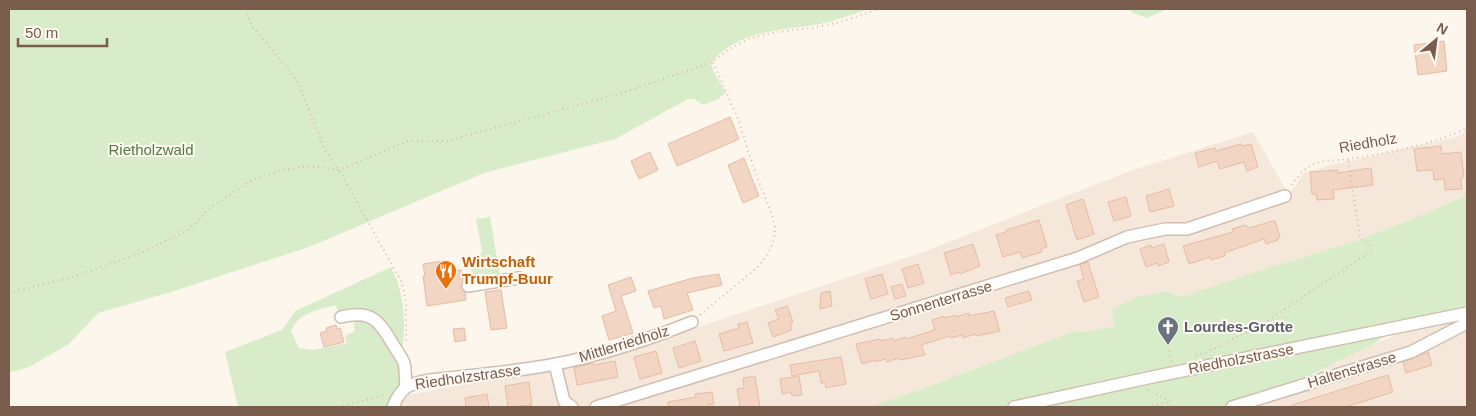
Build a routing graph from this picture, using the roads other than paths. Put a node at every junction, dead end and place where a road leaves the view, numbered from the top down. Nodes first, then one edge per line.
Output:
1 (1285, 196) road end
2 (520, 278) dead end
3 (468, 286) dead end
4 (1467, 313) edge
5 (341, 318) dead end
6 (692, 322) road end
7 (1467, 323) edge
8 (555, 364) junction
9 (403, 390) junction
10 (564, 405) edge
11 (393, 407) edge
12 (596, 407) edge
13 (1014, 407) edge
14 (1232, 407) edge

1 - 12 street, Sonnenterrasse
2 - 3 street
4 - 13 street, Riedholzstrasse
5 - 9 street
6 - 8 street, Mittlerriedholz
7 - 14 street, Haltenstrasse
8 - 9 street, Riedholzstrasse
8 - 10 street
9 - 11 street, Riedholzstrasse

